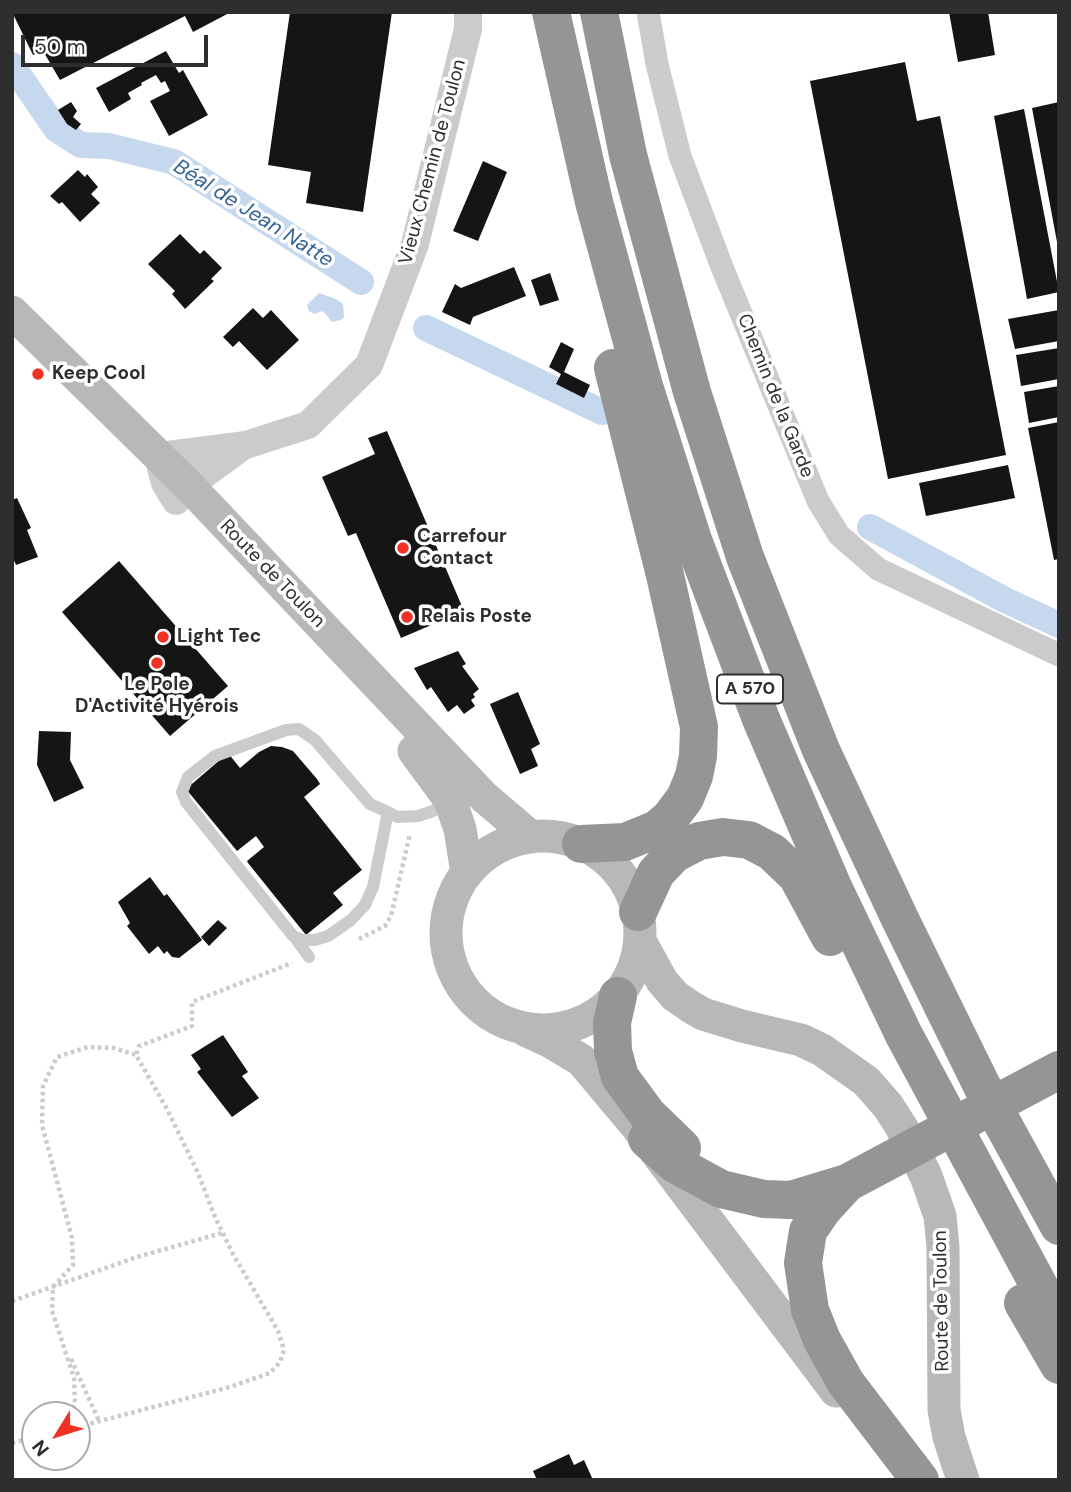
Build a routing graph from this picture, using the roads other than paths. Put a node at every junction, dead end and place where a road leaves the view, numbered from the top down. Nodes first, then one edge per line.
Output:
1 (468, 12) edge
2 (545, 12) edge
3 (551, 12) edge
4 (598, 12) edge
5 (648, 12) edge
6 (628, 155) junction
7 (12, 312) edge
8 (12, 323) edge
9 (246, 445) junction
10 (173, 480) junction
11 (1059, 655) edge
12 (450, 800) junction
13 (387, 813) junction
14 (531, 836) junction
15 (582, 844) junction
16 (467, 873) junction
17 (639, 927) junction
18 (293, 936) junction
19 (309, 957) road end
20 (618, 996) junction
21 (516, 1026) junction
22 (1049, 1076) edge
23 (646, 1139) junction
24 (1059, 1181) edge
25 (847, 1183) junction
26 (1059, 1226) edge
27 (1059, 1323) edge
28 (1059, 1365) edge
29 (903, 1480) edge
30 (919, 1480) edge
31 (963, 1480) edge

1 - 9 street, Vieux Chemin de Toulon
2 - 15 highway
3 - 27 highway, A 570
4 - 6 highway, A 570
5 - 11 street, Chemin de la Garde
6 - 24 highway
6 - 26 highway, A 570
7 - 10 main road, Route de Toulon
8 - 10 main road, Route de Toulon
9 - 10 street
9 - 10 street
10 - 12 main road, Route de Toulon
10 - 14 main road, Route de Toulon
12 - 13 lane
12 - 16 main road, Route de Toulon
13 - 18 lane
13 - 18 lane
14 - 15 main road
14 - 16 main road
15 - 17 main road
16 - 21 main road
17 - 20 main road
17 - 28 highway
17 - 31 main road, Route de Toulon
18 - 19 lane
20 - 21 main road
20 - 25 highway
21 - 23 main road
22 - 25 highway
23 - 25 highway
23 - 29 main road
25 - 30 highway

